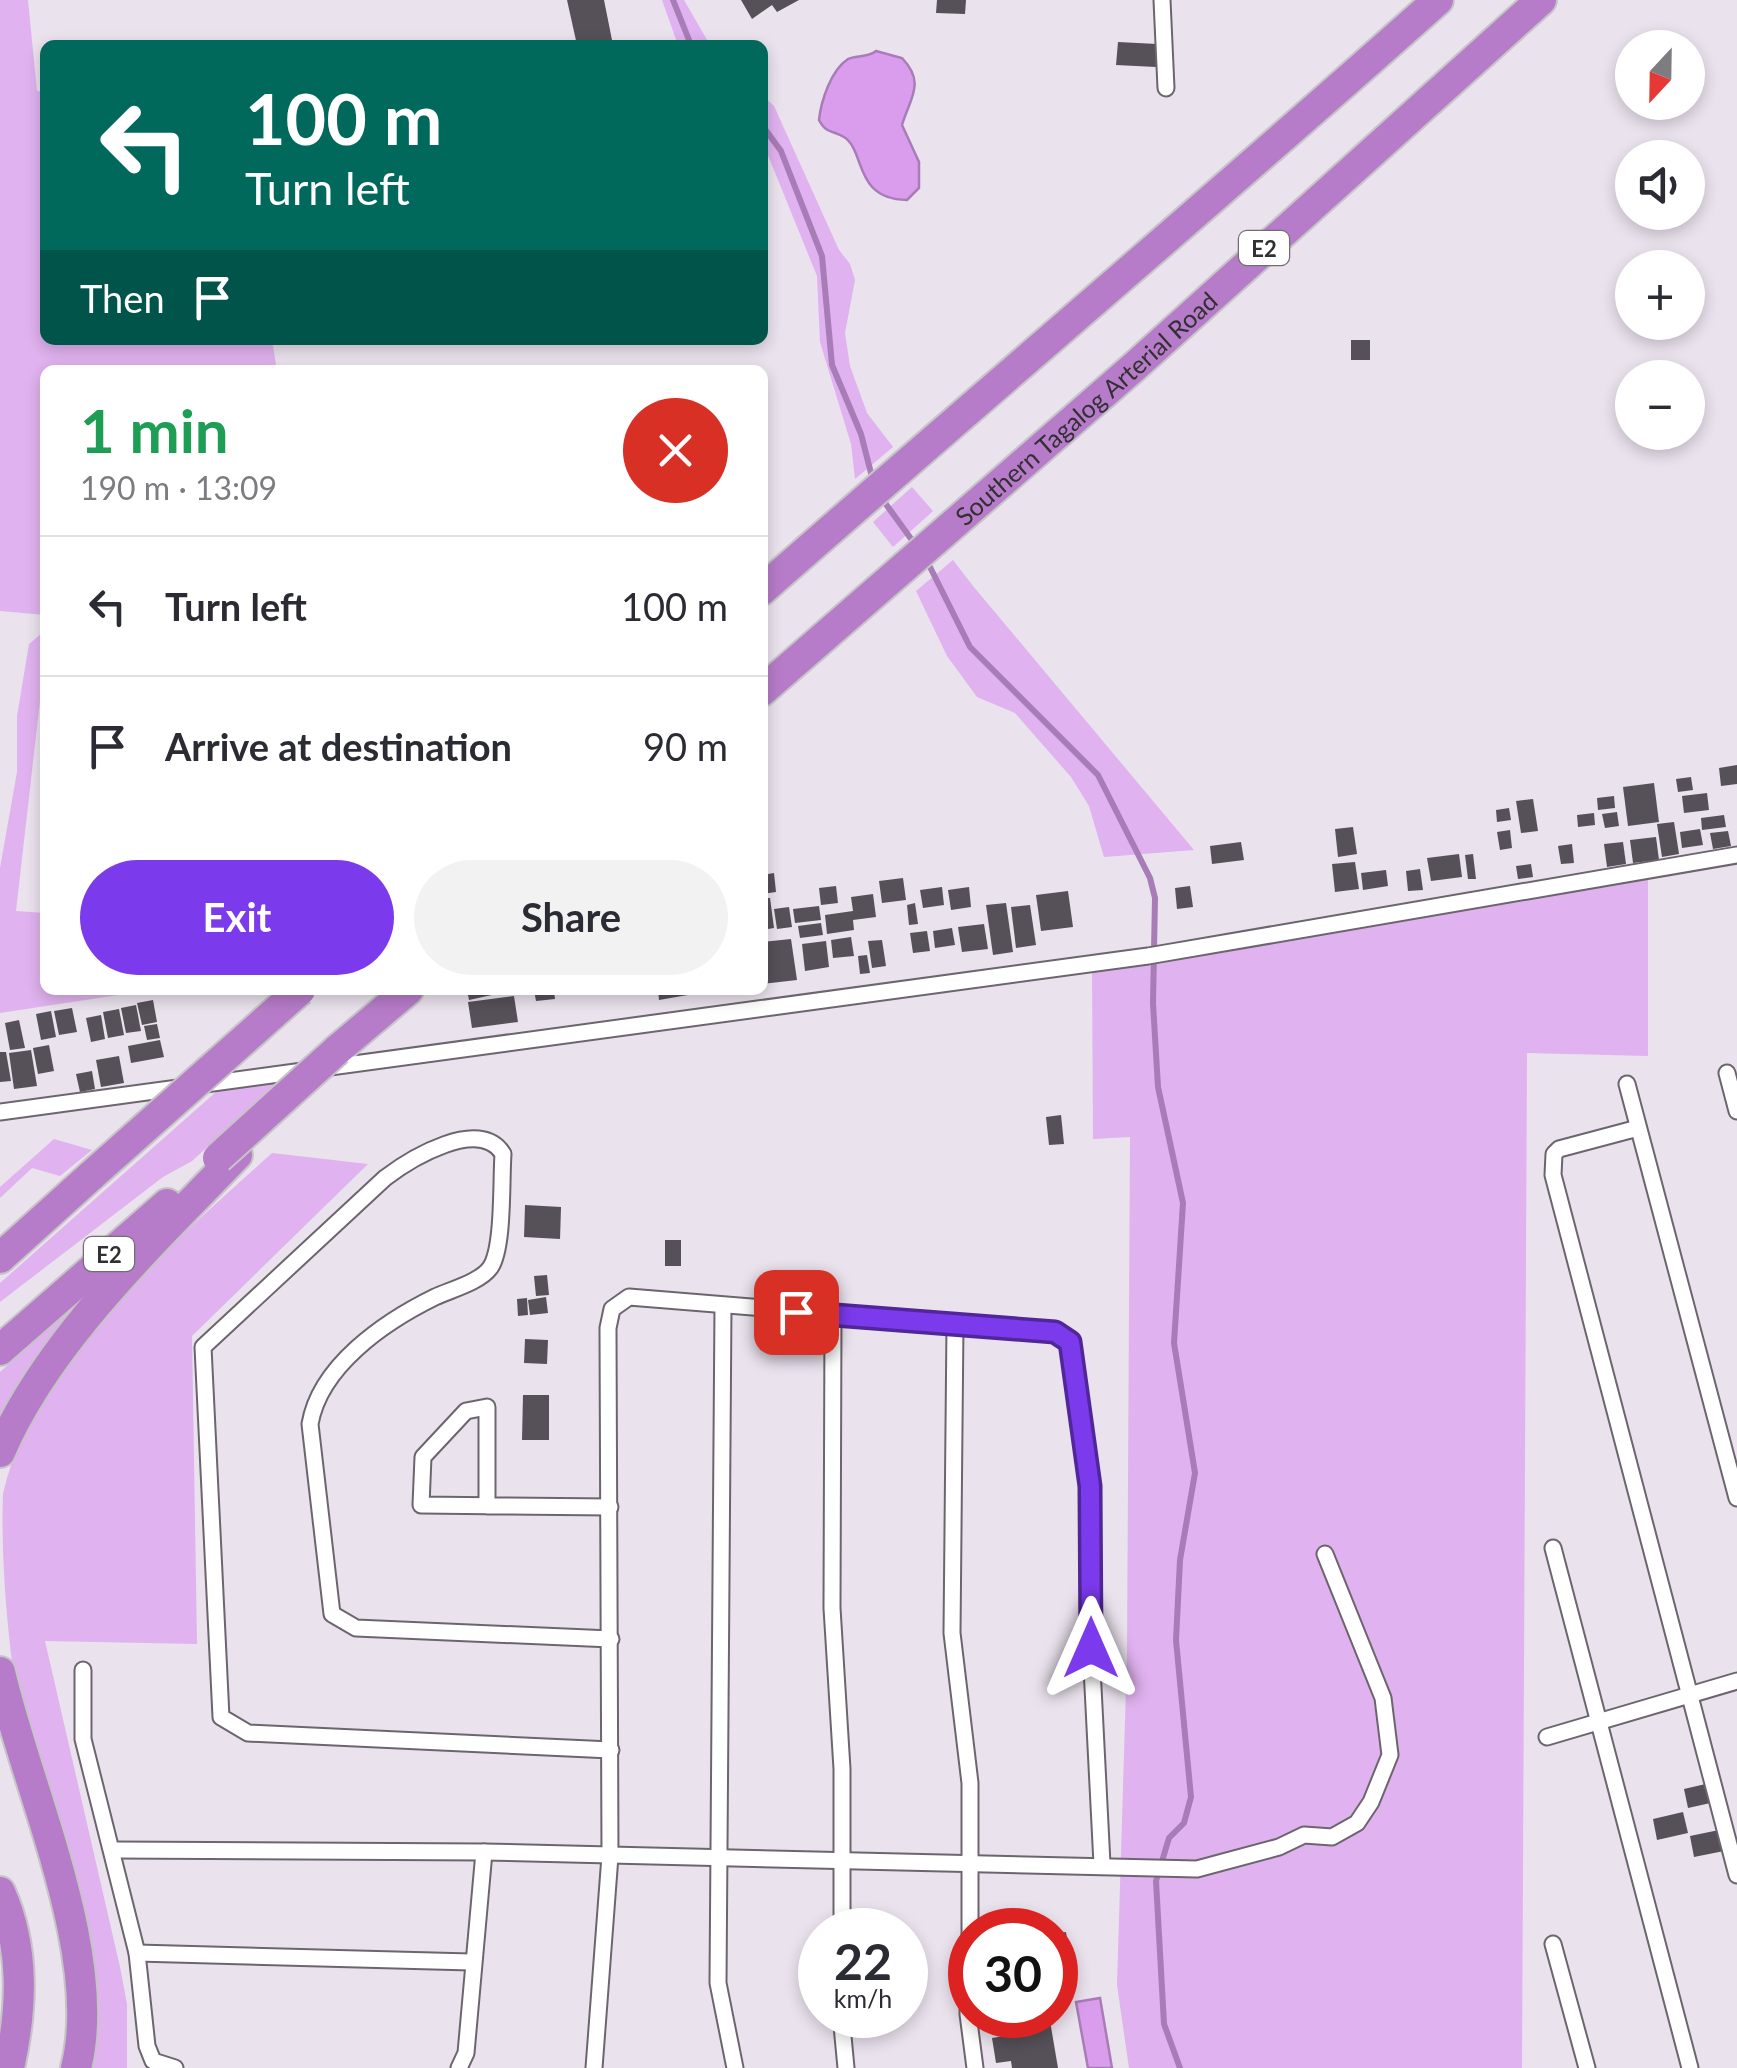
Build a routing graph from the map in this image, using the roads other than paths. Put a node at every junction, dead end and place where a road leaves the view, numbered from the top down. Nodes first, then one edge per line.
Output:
1 (1162, 0) edge
2 (1438, 0) edge
3 (1542, 0) edge
4 (1166, 88) dead end
5 (768, 585) edge
6 (768, 687) edge
7 (1737, 854) edge
8 (294, 995) edge
9 (402, 995) edge
10 (1727, 1073) dead end
11 (1627, 1084) dead end
12 (0, 1112) edge
13 (1737, 1112) edge
14 (1638, 1128) junction
15 (228, 1157) junction
16 (0, 1258) edge
17 (723, 1306) junction
18 (833, 1316) junction
19 (954, 1324) junction
20 (0, 1350) edge
21 (0, 1452) edge
22 (1737, 1498) edge
23 (487, 1506) junction
24 (610, 1506) junction
25 (1552, 1548) dead end
26 (1325, 1554) dead end
27 (610, 1639) junction
28 (83, 1670) dead end
29 (0, 1672) edge
30 (1737, 1681) edge
31 (1691, 1692) junction
32 (1598, 1724) junction
33 (1547, 1737) dead end
34 (612, 1750) junction
35 (114, 1850) junction
36 (484, 1852) junction
37 (610, 1856) junction
38 (717, 1858) junction
39 (843, 1862) junction
40 (972, 1863) junction
41 (1102, 1864) junction
42 (1737, 1875) edge
43 (0, 1892) edge
44 (842, 1908) edge
45 (971, 1908) edge
46 (1553, 1944) dead end
47 (137, 1952) junction
48 (471, 1962) junction
49 (843, 2038) edge
50 (971, 2038) edge
51 (10, 2068) edge
52 (76, 2068) edge
53 (175, 2068) edge
54 (459, 2068) edge
55 (594, 2068) edge
56 (735, 2068) edge
57 (846, 2068) edge
58 (975, 2068) edge
59 (1587, 2068) edge
60 (1690, 2068) edge

1 - 4 street
2 - 5 highway
3 - 6 highway, Southern Tagalog Arterial Road / E2
7 - 12 street
8 - 16 highway, bridge
9 - 15 highway, E2, bridge
10 - 13 street
11 - 14 street
14 - 22 street
14 - 31 street
15 - 20 highway, E2
15 - 21 highway
17 - 18 street
17 - 24 street
17 - 38 street
18 - 19 street
18 - 39 street
19 - 40 street
19 - 41 street
23 - 23 street
23 - 24 street
24 - 27 street
25 - 32 street
26 - 41 street
27 - 34 street
27 - 34 street
28 - 35 street
29 - 52 highway
30 - 31 street
31 - 32 street
31 - 42 street
32 - 33 street
32 - 60 street
34 - 37 street
35 - 36 street
35 - 47 street
36 - 37 street
36 - 48 street
37 - 38 street
37 - 55 street
38 - 39 street
38 - 56 street
39 - 40 street
39 - 44 street
40 - 41 street
40 - 45 street
43 - 51 highway
46 - 59 street
47 - 48 street
47 - 53 street
48 - 54 street
49 - 57 street
50 - 58 street

